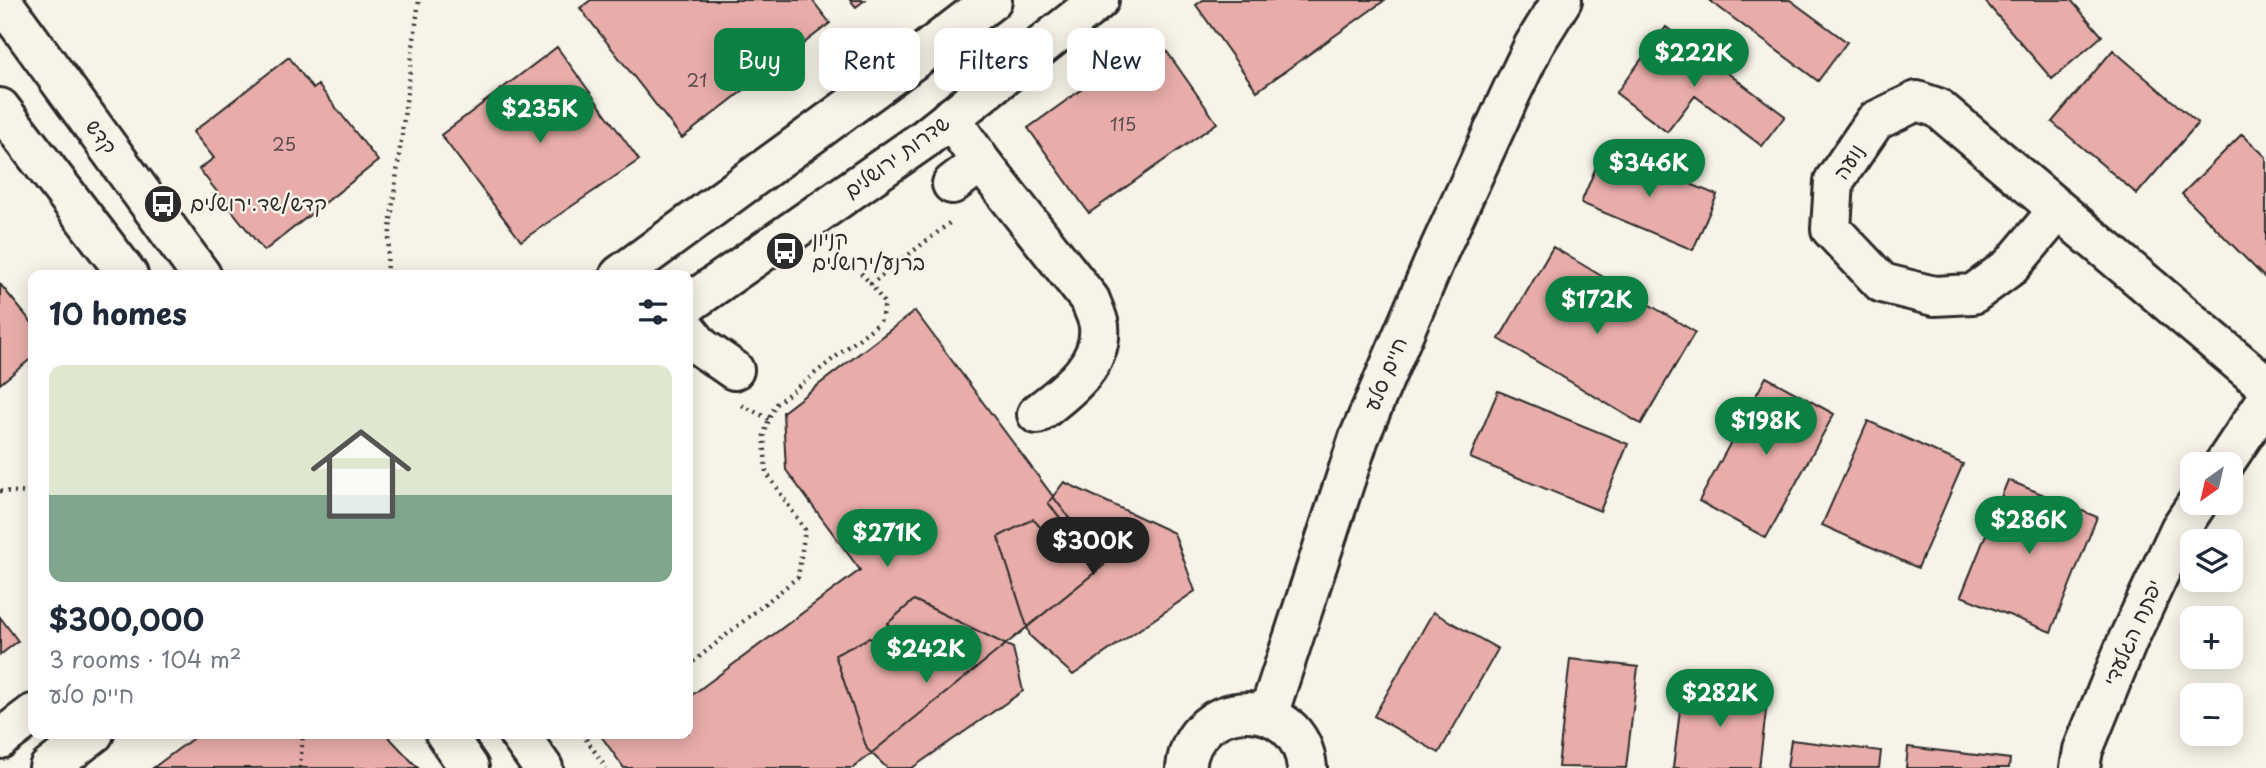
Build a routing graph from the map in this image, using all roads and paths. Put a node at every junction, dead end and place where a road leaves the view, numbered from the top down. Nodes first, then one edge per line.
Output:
1 (1, 0) edge
2 (419, 0) edge
3 (992, 0) edge
4 (1099, 0) edge
5 (1562, 0) edge
6 (0, 108) edge
7 (950, 118) junction
8 (962, 188) junction
9 (2058, 210) junction
10 (124, 270) edge
11 (197, 270) edge
12 (386, 270) edge
13 (627, 270) edge
14 (861, 273) dead end
15 (871, 284) junction
16 (693, 301) edge
17 (693, 337) edge
18 (2266, 385) edge
19 (735, 386) joint
20 (2266, 401) edge
21 (1037, 414) dead end
22 (769, 419) junction
23 (2232, 452) edge
24 (0, 491) edge
25 (28, 493) edge
26 (2189, 515) edge
27 (693, 662) edge
28 (1268, 715) junction
29 (28, 717) edge
30 (0, 739) edge
31 (86, 739) edge
32 (302, 739) edge
33 (449, 739) edge
34 (522, 739) edge
35 (586, 739) edge
36 (50, 768) edge
37 (300, 768) edge
38 (469, 768) edge
39 (542, 768) edge
40 (606, 768) edge
41 (1186, 768) edge
42 (1307, 768) edge
43 (2080, 768) edge

1 - 11 street, קדש
2 - 12 path
3 - 13 street
4 - 7 street, שדרות ירושלים
5 - 28 street, חיים סלע
6 - 10 street
7 - 8 street
7 - 16 street, שדרות ירושלים
8 - 15 path
8 - 21 street
9 - 9 street, נועה
9 - 18 street, נועה
14 - 15 path
15 - 22 path
17 - 19 street
19 - 22 path
20 - 23 street
22 - 27 path
24 - 25 path
26 - 43 street, יפתח הגלעדי
28 - 41 street
28 - 42 street
29 - 30 street
31 - 36 street
32 - 37 path
33 - 38 street
34 - 39 street
35 - 40 path

